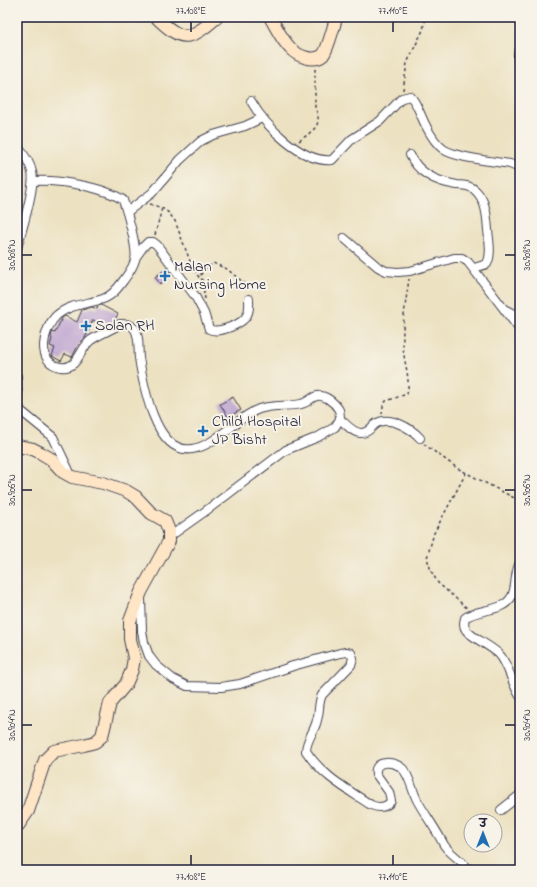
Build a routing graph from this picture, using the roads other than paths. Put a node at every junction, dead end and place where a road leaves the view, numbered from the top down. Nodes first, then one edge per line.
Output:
1 (156, 17) edge
2 (217, 17) edge
3 (270, 17) edge
4 (336, 17) edge
5 (520, 53) edge
6 (520, 60) edge
7 (251, 101) dead end
8 (262, 118) junction
9 (17, 146) edge
10 (410, 155) dead end
11 (520, 169) edge
12 (33, 181) junction
13 (126, 212) junction
14 (344, 238) dead end
15 (17, 248) edge
16 (136, 258) junction
17 (474, 268) junction
18 (249, 299) dead end
19 (504, 310) junction
20 (520, 317) edge
21 (520, 330) edge
22 (17, 376) edge
23 (340, 419) junction
24 (420, 438) road end
25 (17, 446) edge
26 (72, 477) junction
27 (169, 536) junction
28 (520, 563) edge
29 (141, 592) junction
30 (520, 696) edge
31 (520, 794) edge
32 (501, 810) dead end
33 (17, 827) edge
34 (469, 870) edge

1 - 2 main road
3 - 4 main road
5 - 6 main road
7 - 8 street
8 - 11 street
8 - 13 street
9 - 12 street
10 - 17 street
12 - 13 street
12 - 15 street
13 - 16 street
14 - 17 street
16 - 18 street
16 - 23 street
17 - 19 street
19 - 20 street
19 - 21 street
22 - 26 street
23 - 24 street
23 - 27 street
25 - 26 main road
26 - 27 main road
27 - 29 main road
28 - 30 street
29 - 33 main road
29 - 34 street
31 - 32 street

